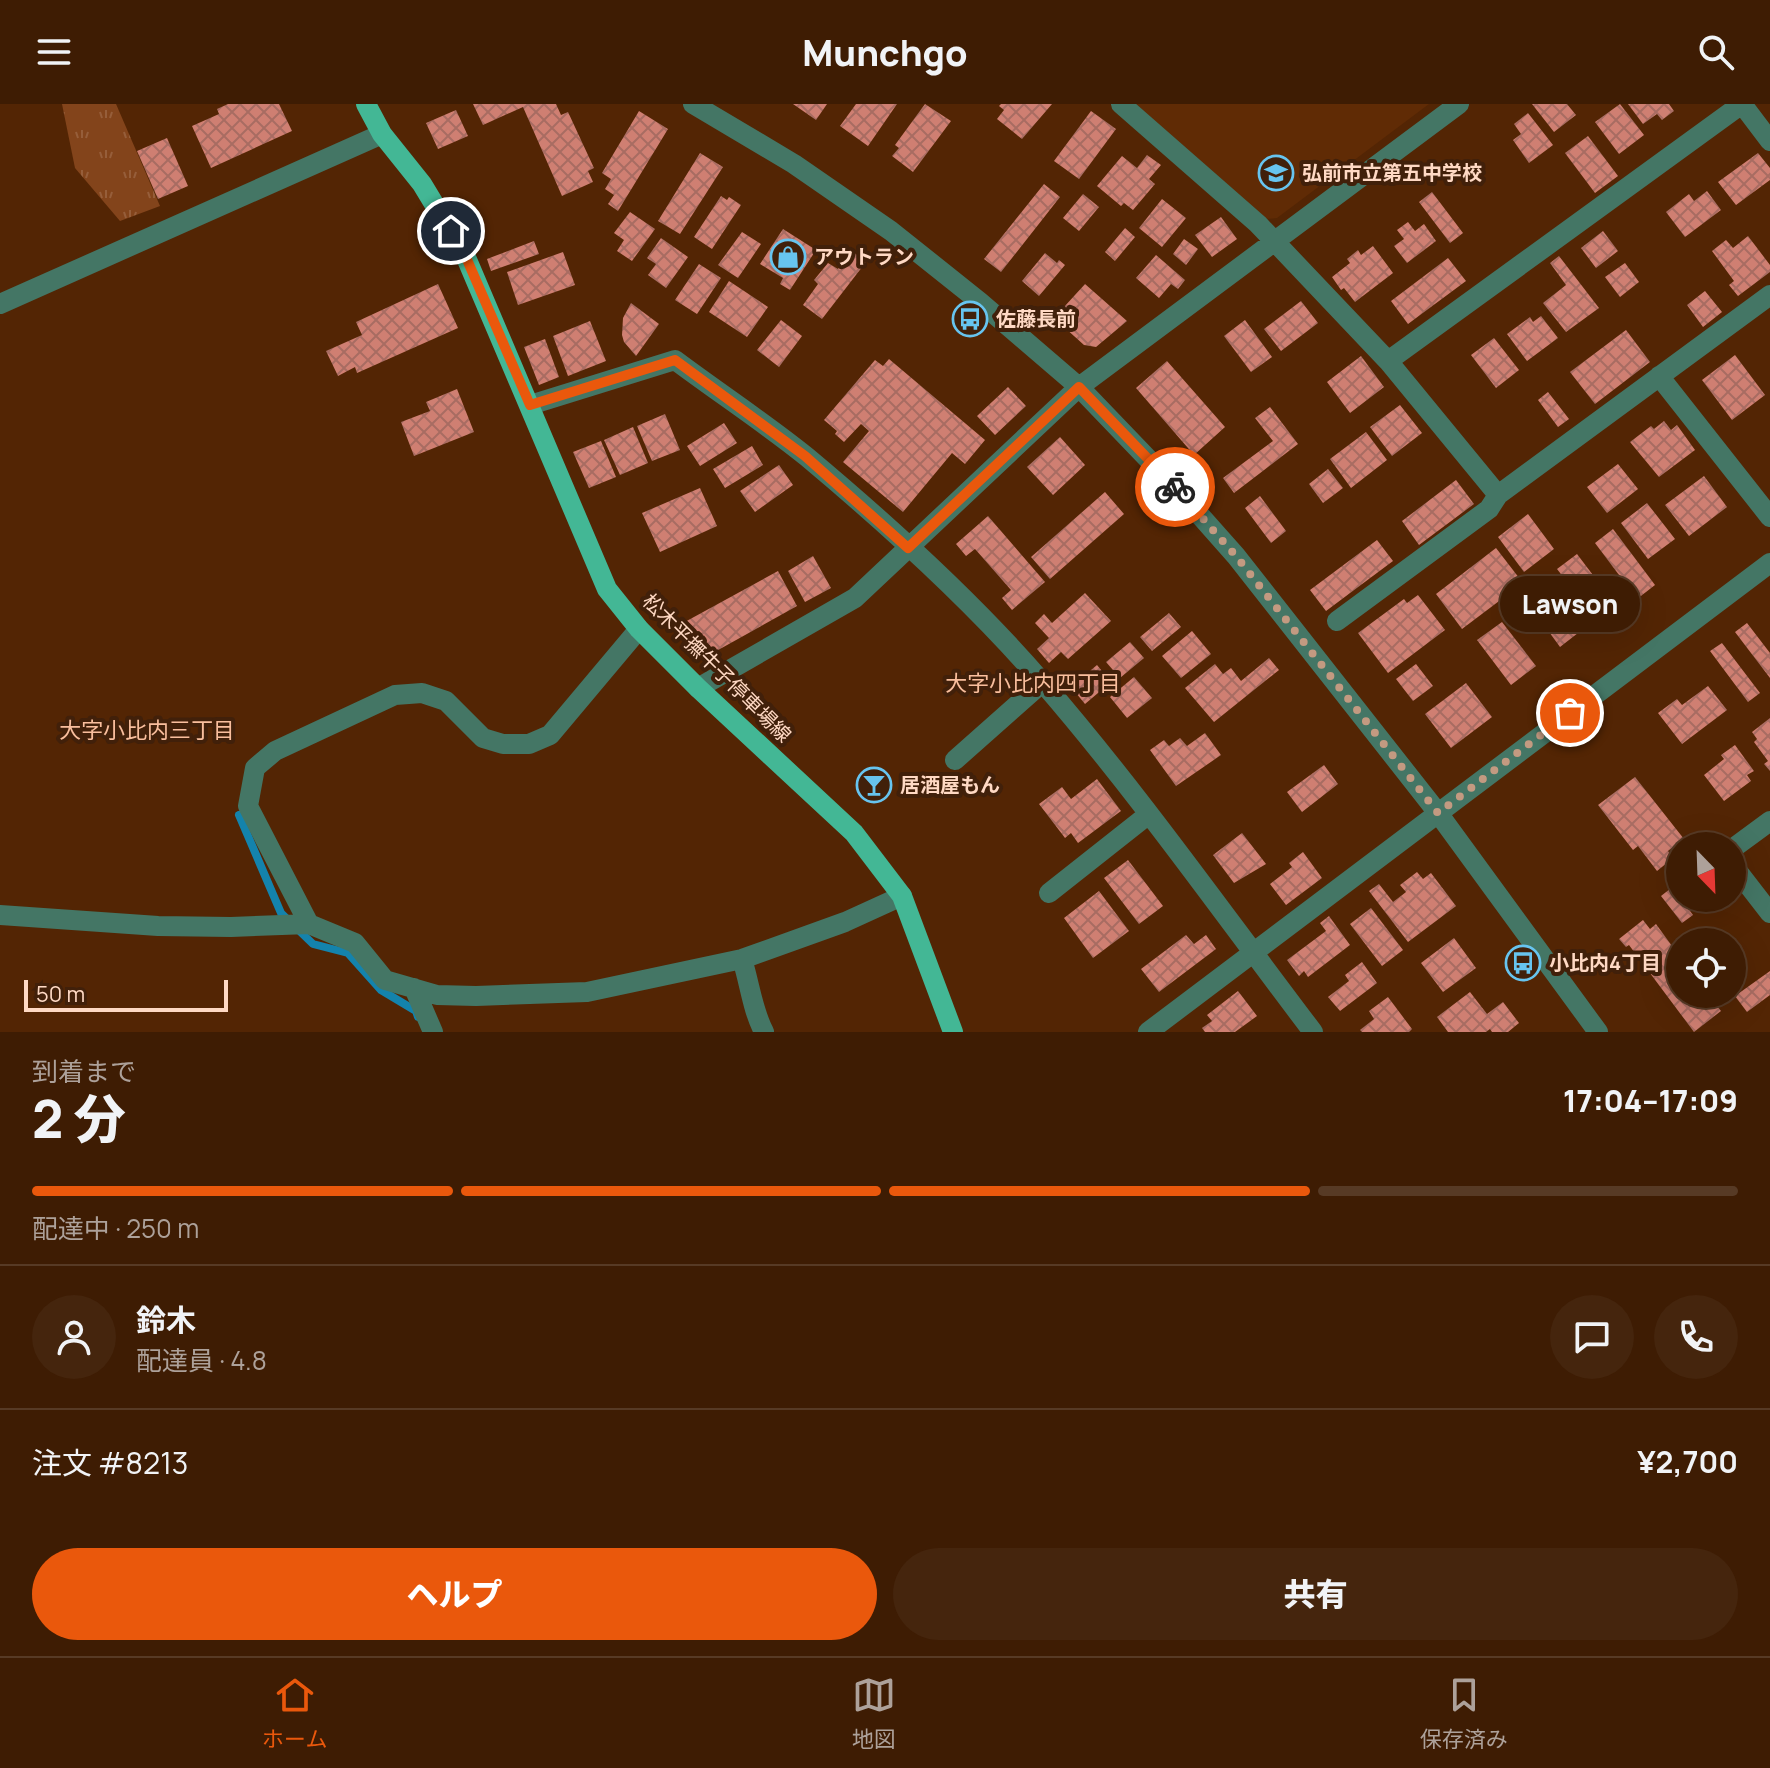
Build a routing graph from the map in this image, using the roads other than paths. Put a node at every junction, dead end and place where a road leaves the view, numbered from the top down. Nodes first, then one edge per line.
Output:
1 (366, 104) edge
2 (693, 104) edge
3 (1121, 104) edge
4 (1459, 104) edge
5 (1742, 104) edge
6 (382, 134) junction
7 (1770, 141) edge
8 (1275, 243) junction
9 (1770, 295) edge
10 (0, 304) edge
11 (1388, 361) junction
12 (1659, 376) junction
13 (1079, 387) junction
14 (530, 405) junction
15 (1498, 495) junction
16 (1770, 517) edge
17 (908, 548) junction
18 (1770, 563) edge
19 (1337, 621) dead end
20 (639, 629) junction
21 (1043, 682) junction
22 (698, 688) junction
23 (955, 760) dead end
24 (1438, 813) junction
25 (1149, 814) junction
26 (1770, 821) edge
27 (1746, 839) edge
28 (1746, 882) edge
29 (1049, 893) dead end
30 (902, 896) junction
31 (1770, 913) edge
32 (0, 915) edge
33 (309, 924) junction
34 (1254, 954) junction
35 (742, 959) junction
36 (414, 988) junction
37 (433, 1032) edge
38 (764, 1032) edge
39 (953, 1032) edge
40 (1148, 1032) edge
41 (1313, 1032) edge
42 (1598, 1032) edge

1 - 6 main road, 松木平撫牛子停車場線
2 - 13 street
3 - 8 street
4 - 8 street
5 - 7 street
5 - 11 street
6 - 10 street
6 - 14 main road, 松木平撫牛子停車場線
8 - 11 street
8 - 13 street
9 - 12 street
11 - 15 street
12 - 15 street
12 - 16 street
13 - 17 street
13 - 24 street
14 - 17 street
14 - 20 main road, 松木平撫牛子停車場線
15 - 19 street
17 - 21 street
17 - 22 street
18 - 24 street
20 - 22 main road, 松木平撫牛子停車場線
20 - 33 street
21 - 23 street
21 - 25 street
22 - 30 main road, 松木平撫牛子停車場線
24 - 34 street
24 - 42 street
25 - 29 street
25 - 34 street
26 - 27 street
28 - 31 street
30 - 35 street
30 - 39 main road, 松木平撫牛子停車場線
32 - 33 street
33 - 36 street
34 - 40 street
34 - 41 street
35 - 36 street
35 - 38 street
36 - 37 street

